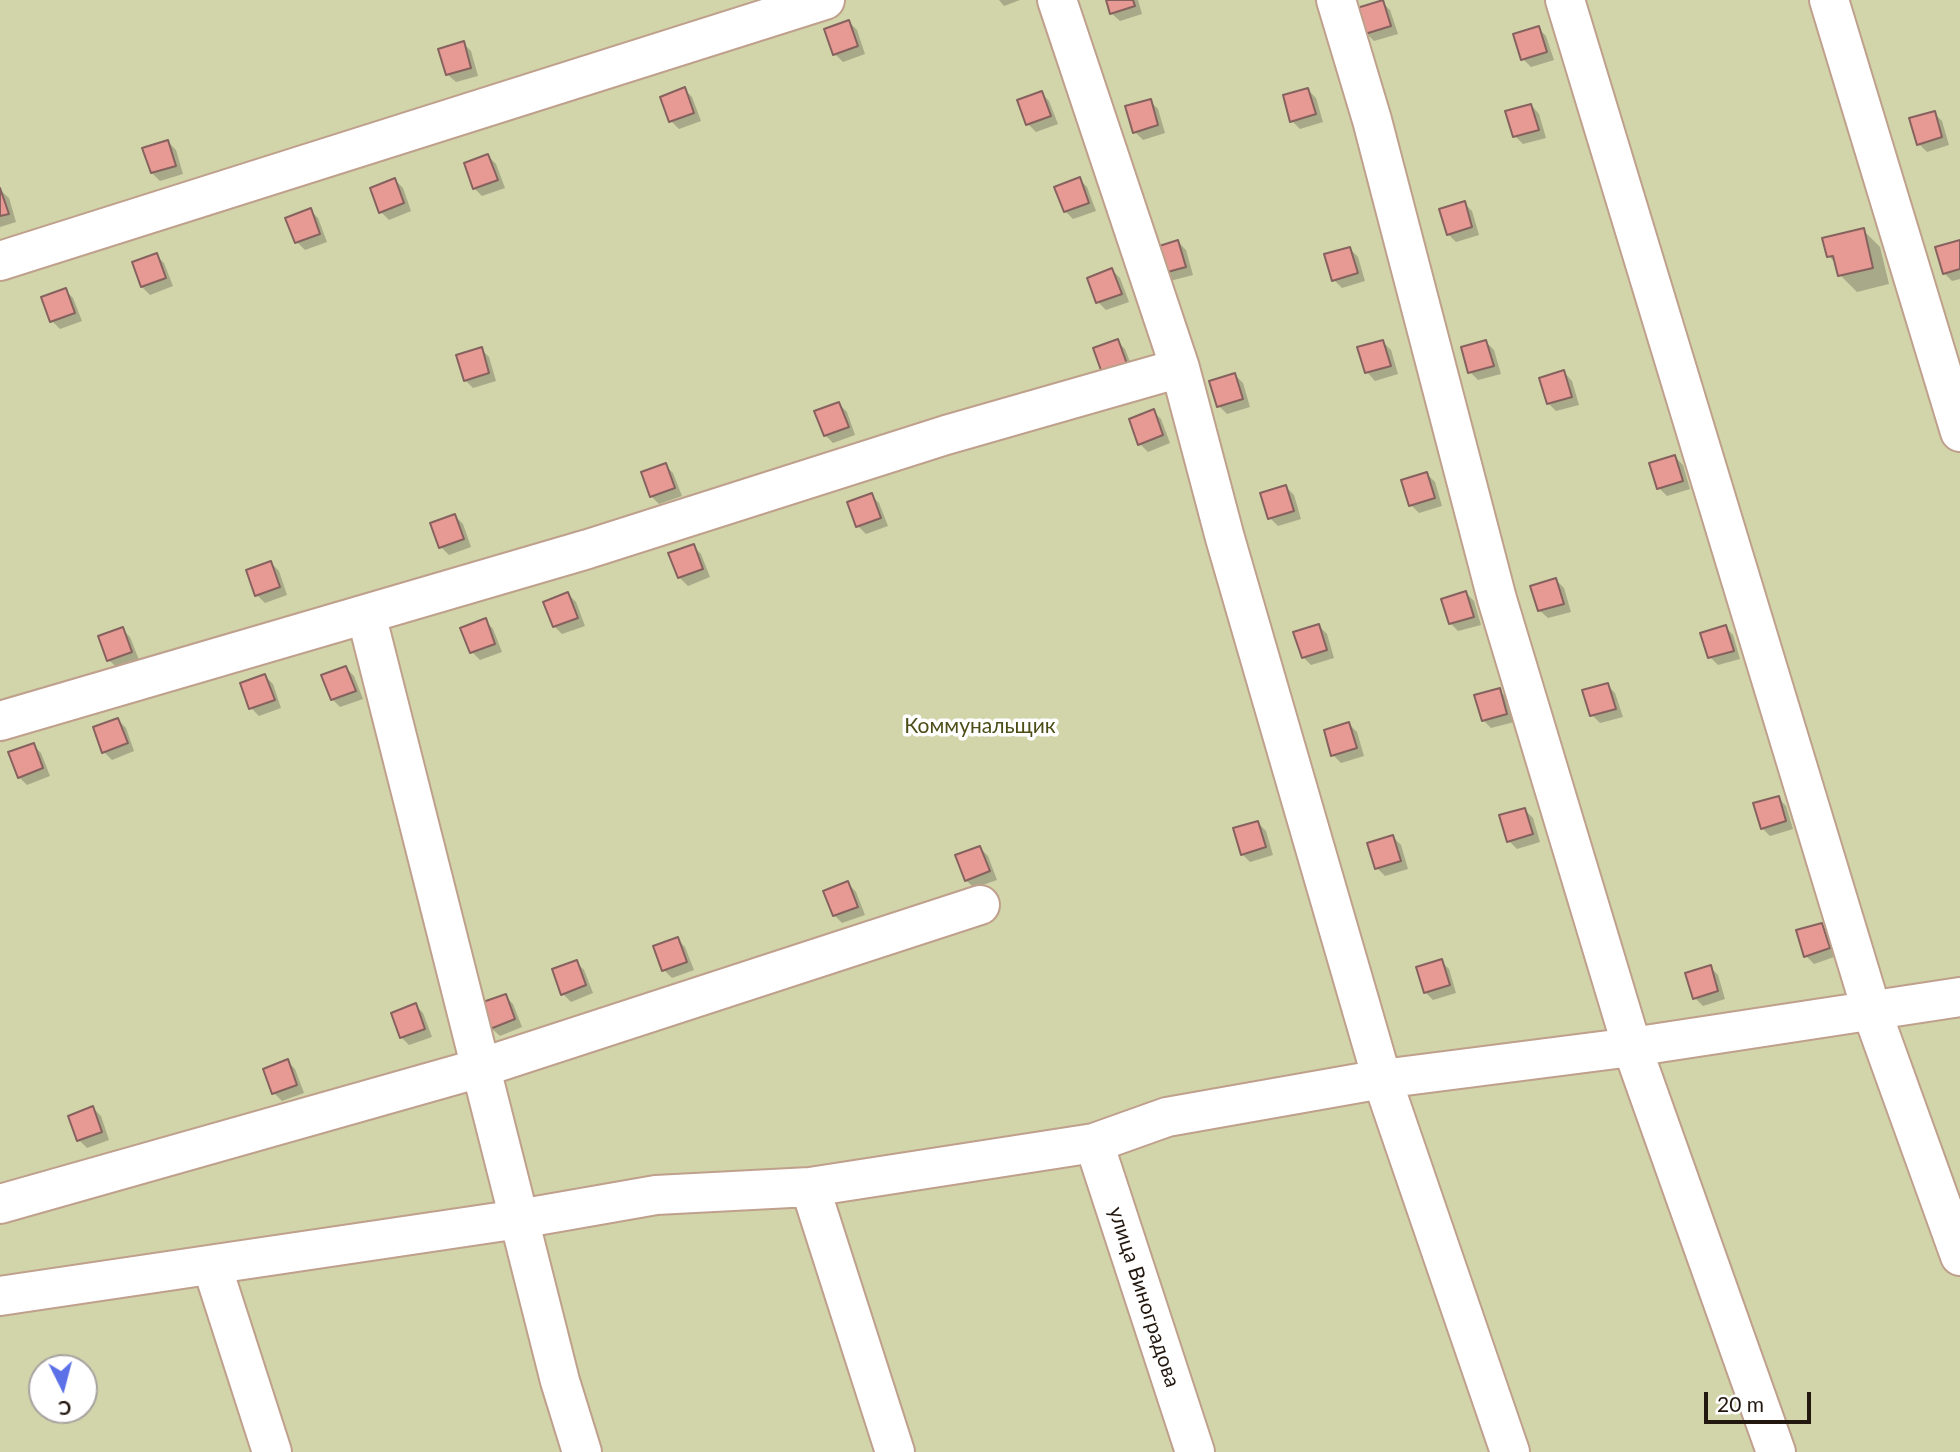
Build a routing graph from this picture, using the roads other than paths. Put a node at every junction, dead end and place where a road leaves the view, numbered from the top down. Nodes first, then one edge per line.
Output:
1 (825, 0) edge
2 (1057, 0) edge
3 (1336, 0) edge
4 (1565, 0) edge
5 (1829, 0) edge
6 (0, 261) edge
7 (1180, 368) junction
8 (1960, 432) edge
9 (366, 614) junction
10 (0, 721) edge
11 (980, 905) dead end
12 (1960, 997) edge
13 (1872, 1012) junction
14 (1632, 1047) junction
15 (480, 1068) junction
16 (1382, 1079) junction
17 (1094, 1143) junction
18 (810, 1187) junction
19 (0, 1204) edge
20 (519, 1219) junction
21 (1960, 1256) edge
22 (212, 1266) junction
23 (0, 1296) edge
24 (272, 1452) edge
25 (582, 1452) edge
26 (895, 1452) edge
27 (1195, 1452) edge
28 (1510, 1452) edge
29 (1776, 1452) edge

1 - 6 street
2 - 7 street
3 - 14 street
4 - 13 street
5 - 8 street
7 - 9 street
7 - 16 street
9 - 10 street
9 - 15 street
11 - 15 street
12 - 13 street
13 - 14 street
13 - 21 street
14 - 16 street
14 - 29 street
15 - 19 street
15 - 20 street
16 - 17 street
16 - 28 street
17 - 18 street
17 - 27 street, улица Виноградова
18 - 20 street
18 - 26 street
20 - 22 street
20 - 25 street
22 - 23 street
22 - 24 street

